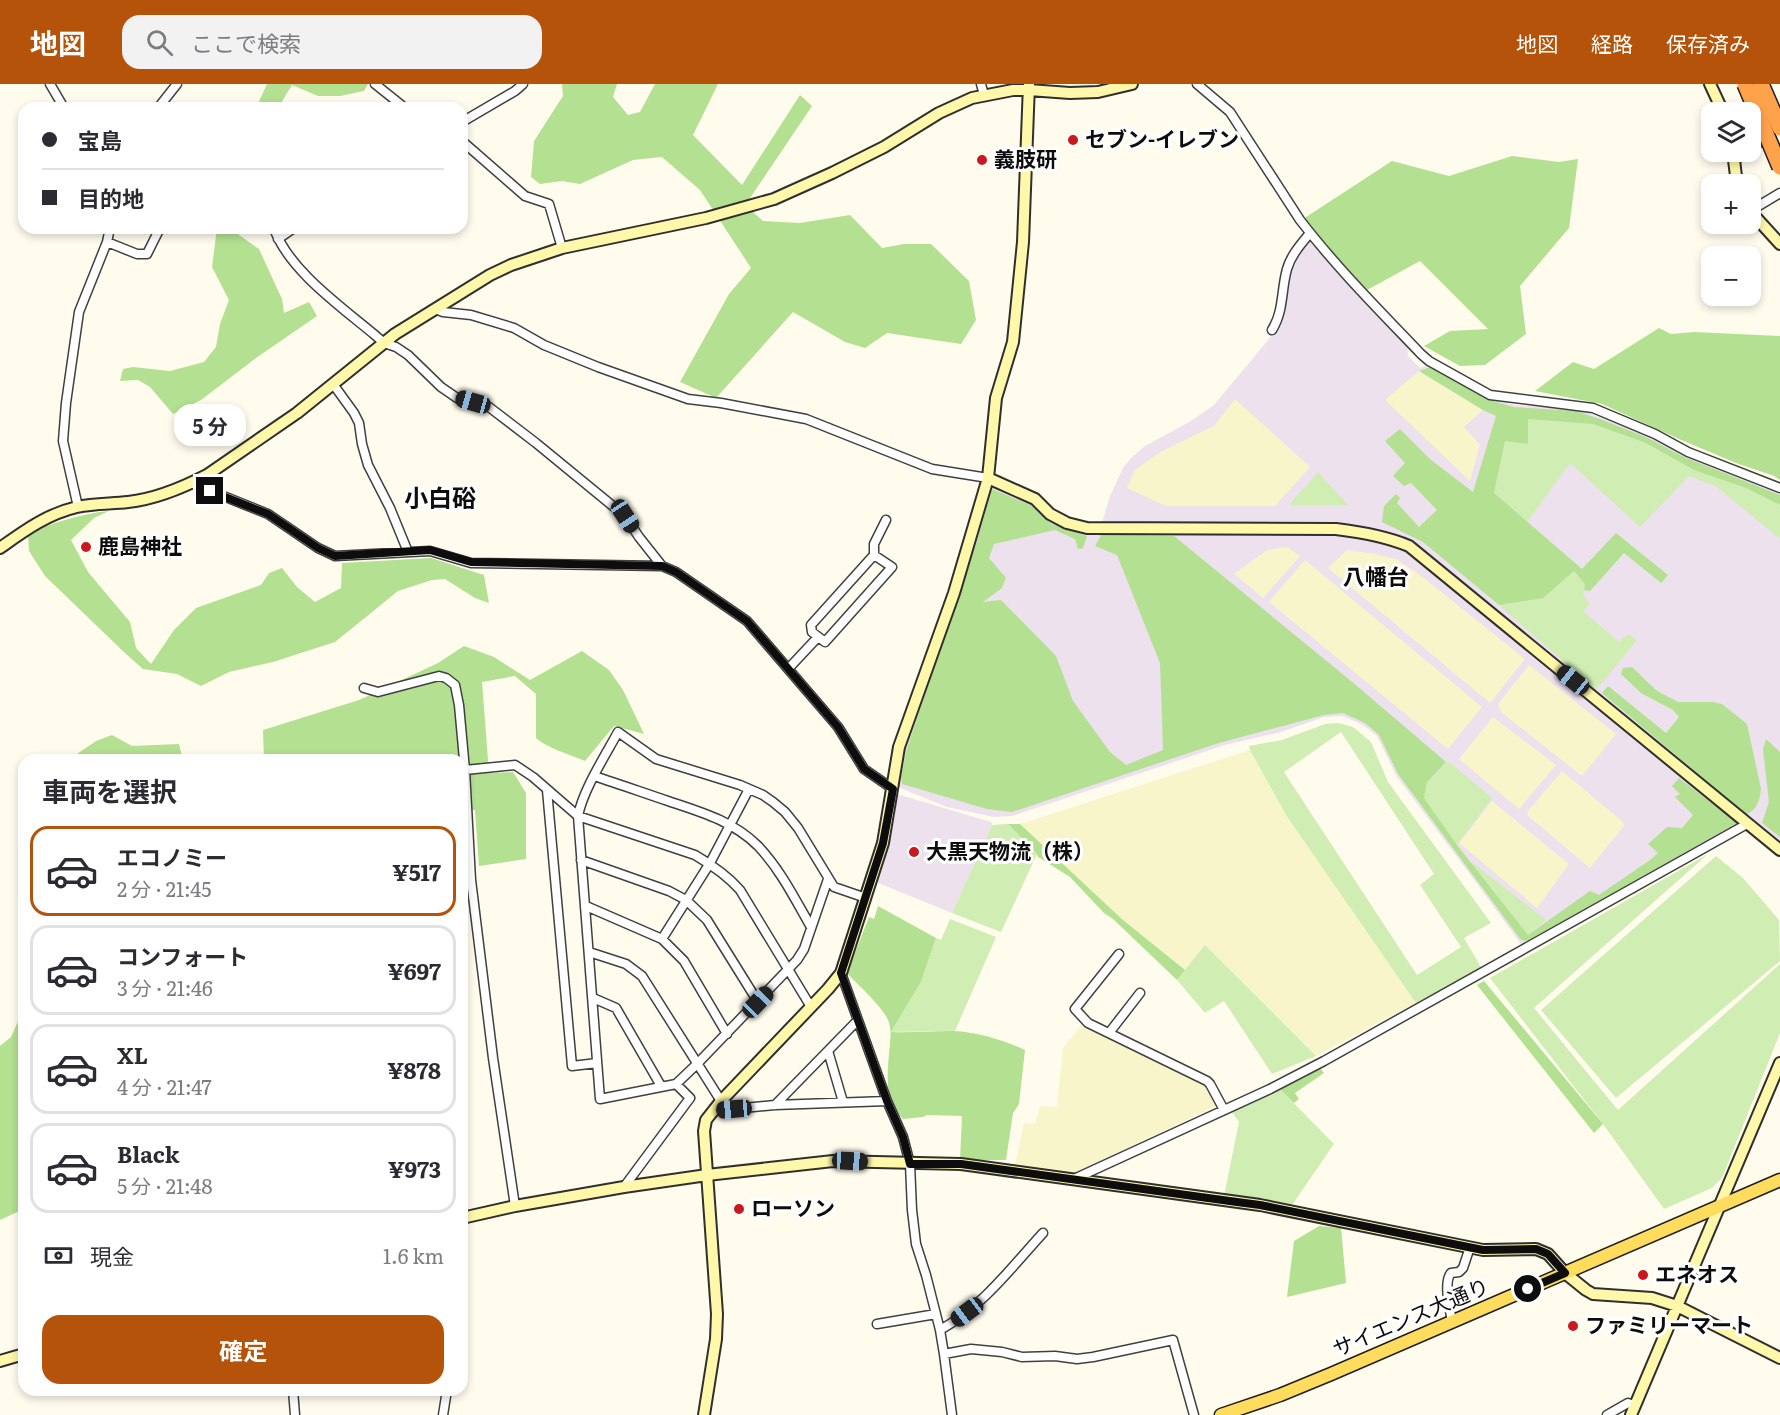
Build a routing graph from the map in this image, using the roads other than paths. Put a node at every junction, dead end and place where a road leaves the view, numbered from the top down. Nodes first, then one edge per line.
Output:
1 (50, 84) edge
2 (177, 84) edge
3 (375, 84) edge
4 (524, 84) edge
5 (1132, 84) edge
6 (1197, 84) edge
7 (1710, 84) edge
8 (1745, 84) edge
9 (1761, 84) edge
10 (1029, 87) edge
11 (983, 89) edge
12 (60, 102) edge
13 (163, 102) edge
14 (398, 102) edge
15 (1718, 102) edge
16 (468, 118) edge
17 (1780, 128) edge
18 (1761, 141) edge
19 (468, 146) edge
20 (1780, 167) edge
21 (1780, 193) edge
22 (1761, 204) edge
23 (1761, 223) edge
24 (1311, 233) junction
25 (109, 234) edge
26 (158, 234) edge
27 (276, 234) edge
28 (285, 234) edge
29 (278, 239) junction
30 (107, 242) junction
31 (1780, 244) edge
32 (562, 248) junction
33 (435, 309) junction
34 (1272, 330) dead end
35 (384, 343) junction
36 (333, 384) junction
37 (988, 478) junction
38 (191, 483) junction
39 (1780, 488) edge
40 (78, 507) junction
41 (886, 520) dead end
42 (0, 548) edge
43 (408, 552) junction
44 (874, 555) junction
45 (662, 566) junction
46 (818, 637) junction
47 (788, 669) junction
48 (364, 688) dead end
49 (464, 754) edge
50 (468, 770) edge
51 (594, 776) junction
52 (749, 789) junction
53 (893, 789) junction
54 (547, 790) junction
55 (578, 816) junction
56 (1747, 824) junction
57 (468, 825) edge
58 (730, 825) junction
59 (1780, 850) edge
60 (581, 860) junction
61 (710, 863) junction
62 (828, 879) junction
63 (866, 898) junction
64 (686, 900) junction
65 (586, 906) junction
66 (811, 927) junction
67 (662, 939) junction
68 (589, 952) junction
69 (1119, 954) dead end
70 (788, 971) junction
71 (841, 973) junction
72 (1140, 993) dead end
73 (593, 998) junction
74 (758, 1002) junction
75 (811, 1007) junction
76 (858, 1020) junction
77 (1109, 1033) junction
78 (727, 1034) junction
79 (828, 1051) junction
80 (1780, 1062) edge
81 (597, 1063) junction
82 (698, 1064) junction
83 (676, 1084) junction
84 (662, 1086) junction
85 (722, 1101) junction
86 (887, 1101) junction
87 (843, 1102) junction
88 (775, 1105) junction
89 (1224, 1110) junction
90 (713, 1111) junction
91 (910, 1164) junction
92 (707, 1175) junction
93 (1074, 1179) junction
94 (1780, 1180) edge
95 (624, 1187) junction
96 (515, 1206) junction
97 (1720, 1206) junction
98 (468, 1217) edge
99 (1043, 1233) dead end
100 (1470, 1247) junction
101 (1565, 1273) junction
102 (1677, 1306) junction
103 (936, 1314) junction
104 (1452, 1322) junction
105 (877, 1324) dead end
106 (939, 1330) junction
107 (944, 1354) junction
108 (18, 1356) edge
109 (1780, 1358) edge
110 (0, 1361) edge
111 (293, 1396) edge
112 (446, 1396) edge
113 (1633, 1410) edge
114 (295, 1415) edge
115 (443, 1415) edge
116 (704, 1415) edge
117 (952, 1415) edge
118 (1194, 1415) edge
119 (1221, 1415) edge
120 (1607, 1415) edge

1 - 12 street
2 - 13 street
3 - 14 street
4 - 16 street
5 - 10 street
6 - 24 street
7 - 15 street
8 - 20 highway, bridge
9 - 17 highway, bridge
10 - 11 street
10 - 37 street
11 - 32 street
17 - 18 street
19 - 32 street
21 - 22 street
23 - 31 street
24 - 34 street
24 - 39 street
25 - 30 street
26 - 30 street
27 - 29 street
28 - 29 street
29 - 35 street
30 - 40 street
32 - 33 street
33 - 35 street
33 - 37 street
35 - 36 street
35 - 45 street
36 - 38 street
36 - 43 street
37 - 53 street
37 - 56 street
38 - 40 street
38 - 43 street
40 - 42 street
41 - 44 street
43 - 45 street
44 - 46 street
44 - 46 street
45 - 47 street
46 - 47 street
47 - 53 street
48 - 49 street
50 - 54 street
51 - 52 street
51 - 55 street
51 - 58 street
52 - 58 street
52 - 62 street
53 - 63 street
54 - 55 street
54 - 81 street
55 - 60 street
55 - 61 street
56 - 59 street
56 - 89 street
57 - 96 street
58 - 61 street
58 - 66 street
60 - 64 street
60 - 65 street
61 - 64 street
61 - 70 street
62 - 63 street
62 - 66 street
63 - 71 street
64 - 67 street
64 - 74 street
65 - 67 street
65 - 68 street
66 - 70 street
67 - 78 street
68 - 73 street
68 - 82 street
69 - 77 street
70 - 74 street
70 - 75 street
71 - 75 street
71 - 76 street
72 - 77 street
73 - 81 street
73 - 84 street
74 - 78 street
75 - 85 street
76 - 79 street
76 - 86 street
77 - 89 street
78 - 82 street
79 - 87 street
79 - 88 street
80 - 97 street
81 - 84 street
82 - 83 street
82 - 85 street
83 - 84 street
83 - 95 street
85 - 90 street
86 - 87 street
86 - 91 street
87 - 88 street
88 - 90 street
89 - 93 street
90 - 92 street
91 - 92 street
91 - 93 street
91 - 103 street
92 - 95 street
92 - 116 street
93 - 100 street
94 - 97 main road, サイエンス大通り
95 - 96 street
96 - 98 street
97 - 101 main road, サイエンス大通り
97 - 102 street
99 - 106 street
100 - 101 street
100 - 104 street
101 - 102 street
101 - 104 main road, サイエンス大通り
102 - 109 street
102 - 113 street
103 - 105 street
103 - 106 street
104 - 119 main road, サイエンス大通り
106 - 107 street
107 - 117 street
107 - 118 street
108 - 110 street
111 - 114 street
112 - 115 street
113 - 120 street

